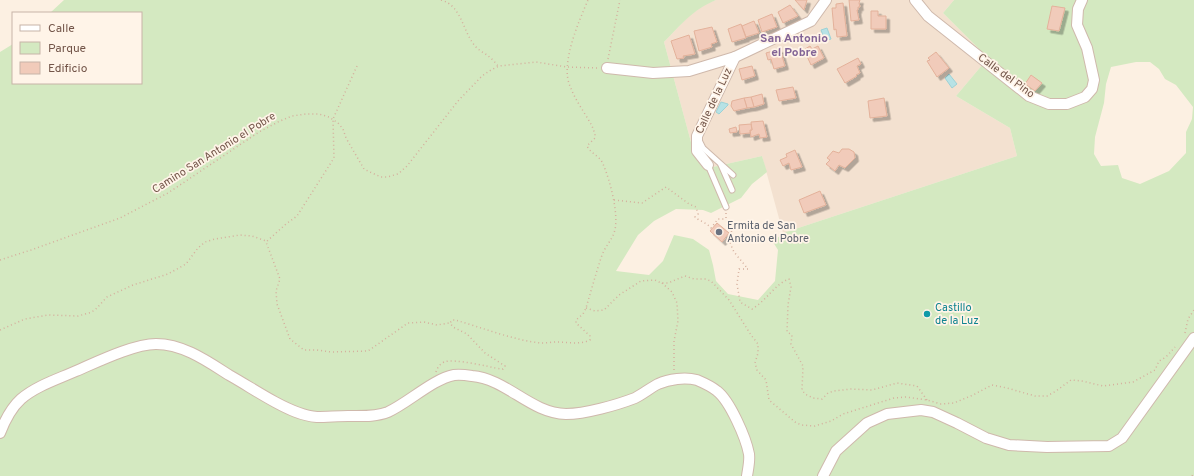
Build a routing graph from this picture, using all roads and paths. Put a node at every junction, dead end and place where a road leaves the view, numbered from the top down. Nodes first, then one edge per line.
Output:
1 (441, 0) edge
2 (588, 0) edge
3 (620, 0) edge
4 (826, 0) edge
5 (914, 0) edge
6 (1082, 0) edge
7 (735, 57) junction
8 (357, 66) dead end
9 (499, 66) junction
10 (567, 67) junction
11 (606, 68) junction
12 (332, 119) junction
13 (697, 136) junction
14 (720, 164) junction
15 (708, 165) joint
16 (733, 175) dead end
17 (732, 190) dead end
18 (613, 200) junction
19 (726, 207) joint
20 (726, 218) junction
21 (266, 242) junction
22 (0, 260) edge
23 (661, 283) junction
24 (586, 308) junction
25 (1194, 310) edge
26 (450, 323) junction
27 (0, 330) edge
28 (1189, 337) edge
29 (1175, 347) dead end
30 (675, 380) junction
31 (435, 384) junction
32 (927, 400) junction
33 (933, 412) junction
34 (0, 433) edge
35 (1194, 473) edge
36 (747, 476) edge
37 (823, 476) edge
38 (1192, 476) edge

1 - 9 path
2 - 10 path
3 - 11 path
4 - 7 street
5 - 6 street, Calle del Pino
7 - 11 street
7 - 13 street, Calle de la Luz
8 - 12 path
9 - 10 path
9 - 12 path
10 - 11 path
10 - 18 path
12 - 21 path
12 - 22 path, Camino San Antonio el Pobre
13 - 14 lane
13 - 15 street, Calle de la Luz
14 - 16 lane
14 - 17 lane
15 - 19 lane
18 - 20 path
18 - 24 path
19 - 20 path
20 - 32 path
21 - 26 path
21 - 27 path
23 - 24 path
23 - 30 path
23 - 32 path
24 - 26 path
25 - 28 path
26 - 31 path
28 - 33 street
29 - 32 path
30 - 31 street
30 - 36 street
31 - 34 street
32 - 33 path
33 - 37 street
35 - 38 path

